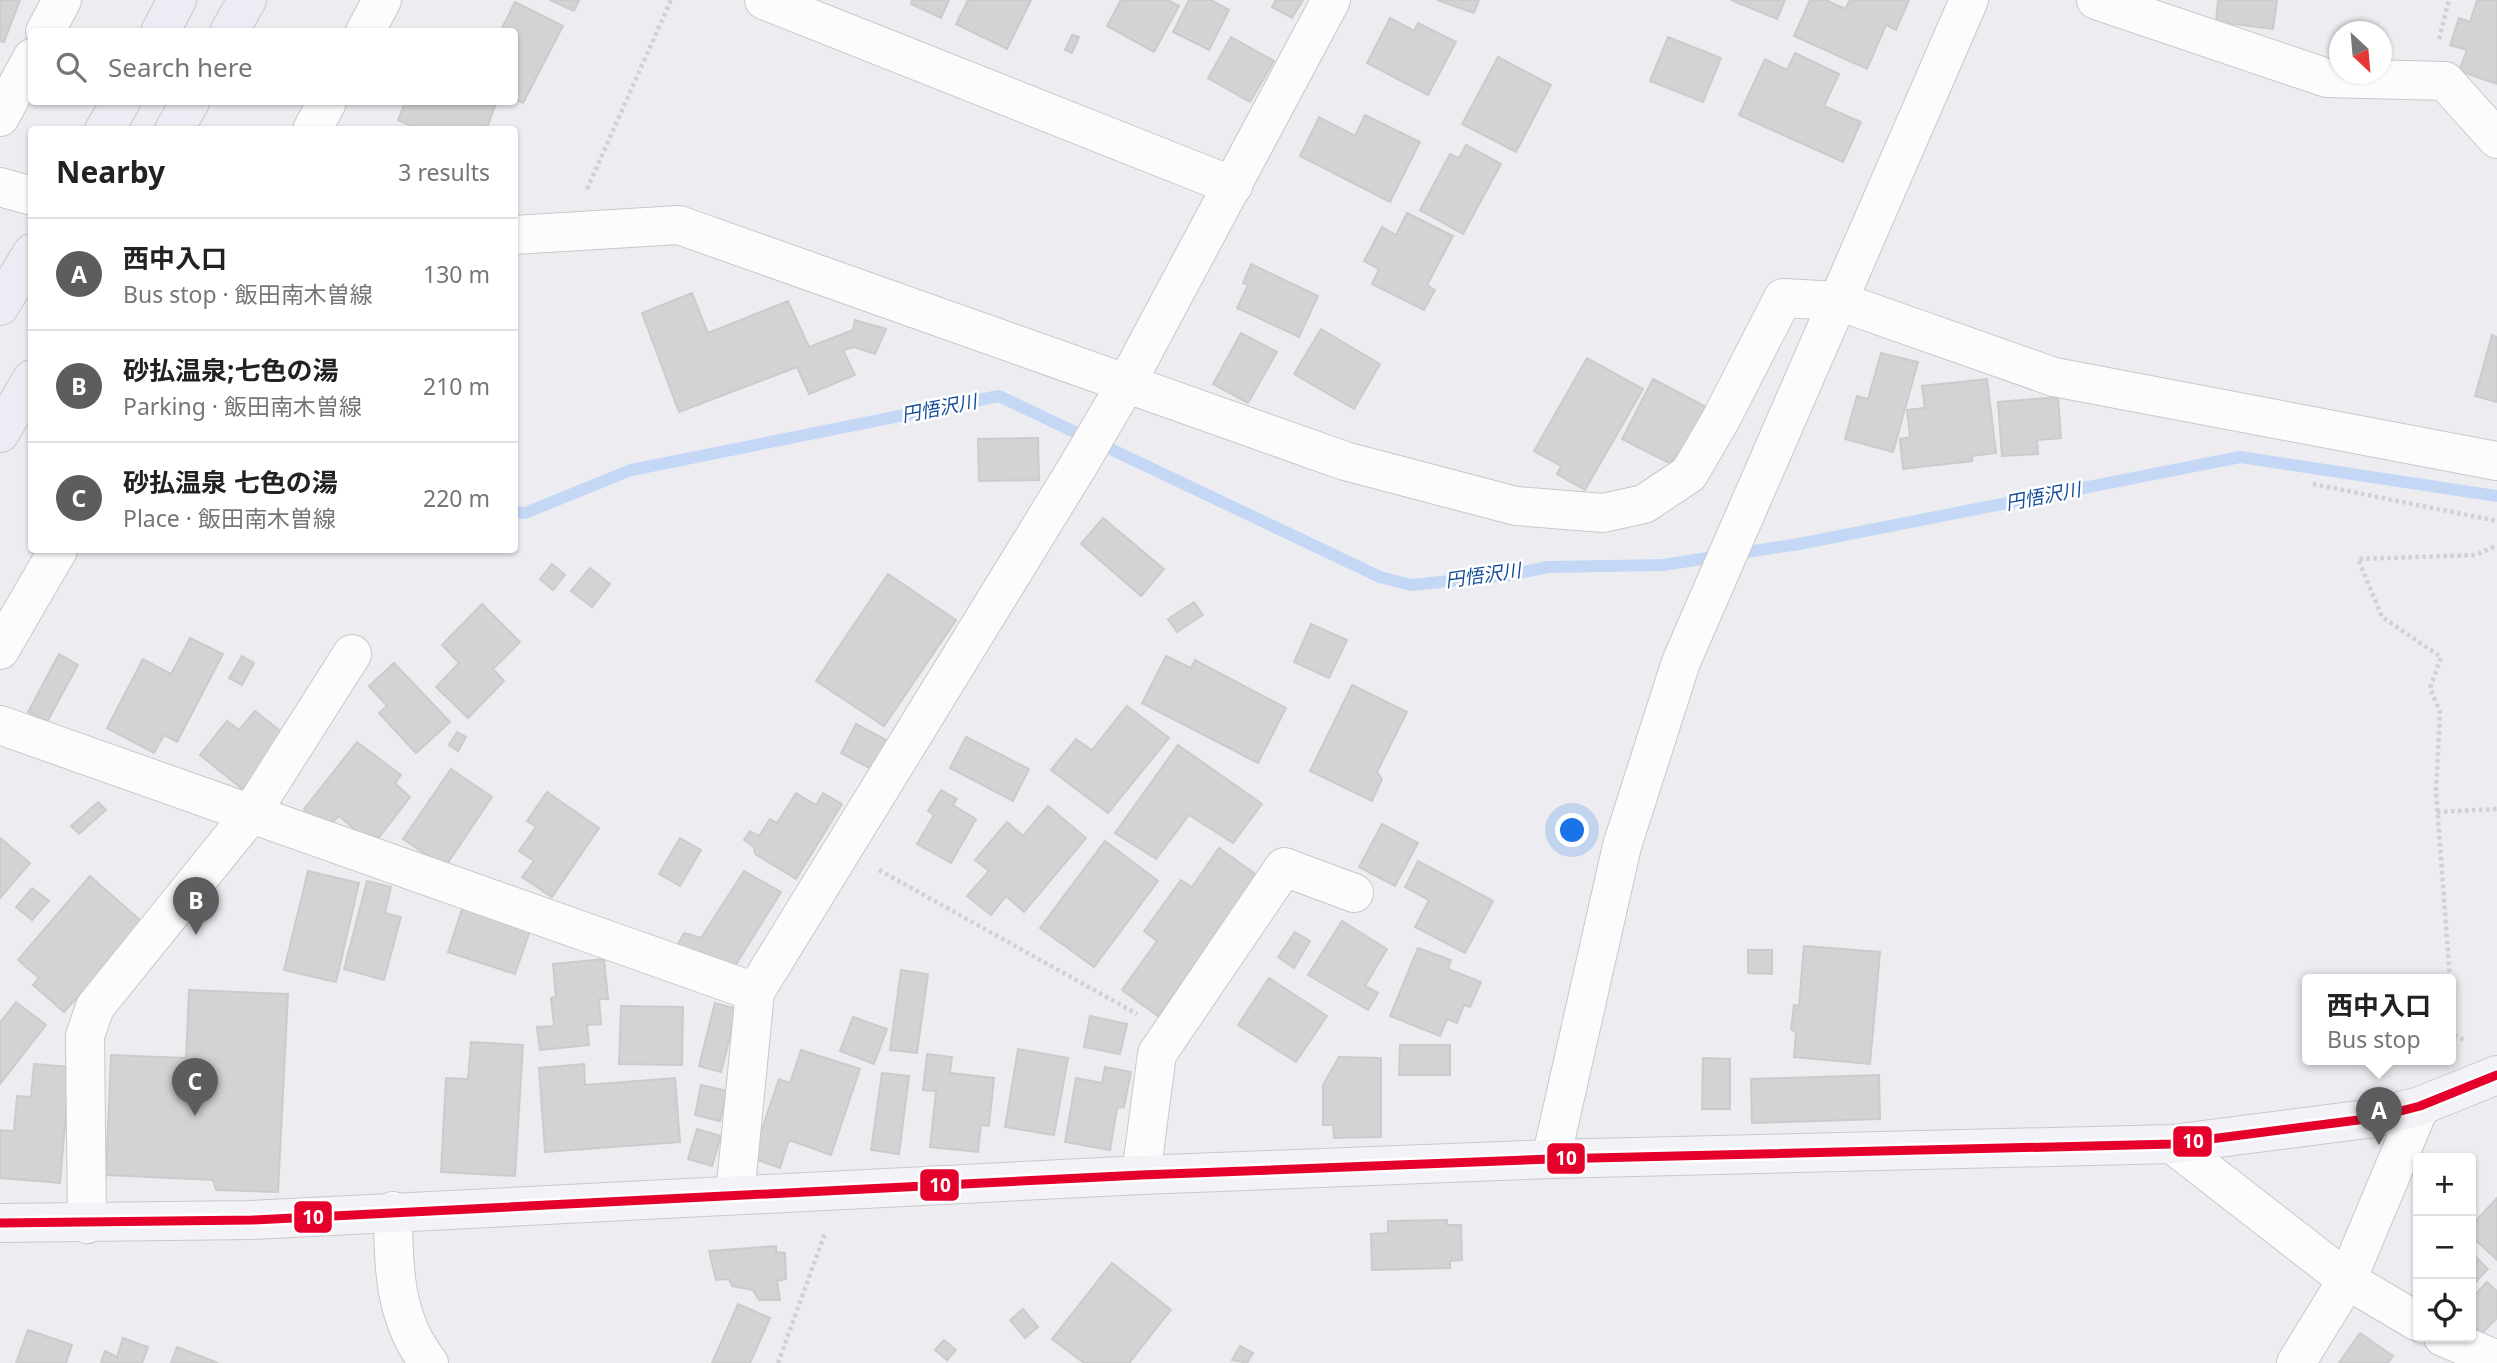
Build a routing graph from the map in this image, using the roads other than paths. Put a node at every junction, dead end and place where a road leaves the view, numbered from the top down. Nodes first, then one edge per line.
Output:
1 (62, 0) edge
2 (177, 0) edge
3 (247, 0) edge
4 (382, 0) edge
5 (764, 0) edge
6 (1331, 0) edge
7 (1969, 0) edge
8 (2095, 0) edge
9 (48, 28) edge
10 (162, 28) edge
11 (231, 28) edge
12 (367, 28) edge
13 (28, 65) edge
14 (119, 105) edge
15 (188, 105) edge
16 (325, 105) edge
17 (0, 117) edge
18 (106, 126) edge
19 (176, 126) edge
20 (314, 126) edge
21 (2497, 139) edge
22 (1233, 186) junction
23 (0, 187) edge
24 (28, 195) edge
25 (518, 235) edge
26 (28, 260) edge
27 (1838, 301) junction
28 (0, 306) edge
29 (1126, 384) junction
30 (28, 386) edge
31 (0, 433) edge
32 (2497, 461) edge
33 (56, 553) edge
34 (0, 650) edge
35 (352, 654) dead end
36 (0, 725) edge
37 (250, 815) junction
38 (1354, 893) dead end
39 (755, 992) junction
40 (2487, 1061) edge
41 (2420, 1106) junction
42 (2172, 1144) junction
43 (1551, 1159) junction
44 (1141, 1175) junction
45 (735, 1195) junction
46 (393, 1211) junction
47 (0, 1223) edge
48 (87, 1224) junction
49 (2347, 1280) junction
50 (2413, 1319) edge
51 (2455, 1342) edge
52 (2497, 1360) edge
53 (427, 1363) edge
54 (2296, 1363) edge

1 - 9 street
2 - 10 highway
3 - 11 highway
4 - 12 street
5 - 22 street
6 - 22 street
7 - 27 street
8 - 21 street
13 - 17 street
14 - 18 highway
15 - 19 highway
16 - 20 street
22 - 29 street
23 - 24 street
25 - 29 street
26 - 28 highway
27 - 29 street
27 - 32 street
27 - 43 street
29 - 39 street
30 - 31 highway
33 - 34 street
35 - 37 street
36 - 37 street
37 - 39 street
37 - 48 street
38 - 44 street
39 - 45 street
40 - 41 main road
41 - 42 main road
41 - 49 street
42 - 43 main road
42 - 49 street
43 - 44 main road
44 - 45 main road
45 - 46 main road
46 - 48 main road
46 - 53 street
47 - 48 main road
49 - 50 street
49 - 54 street
51 - 52 street

